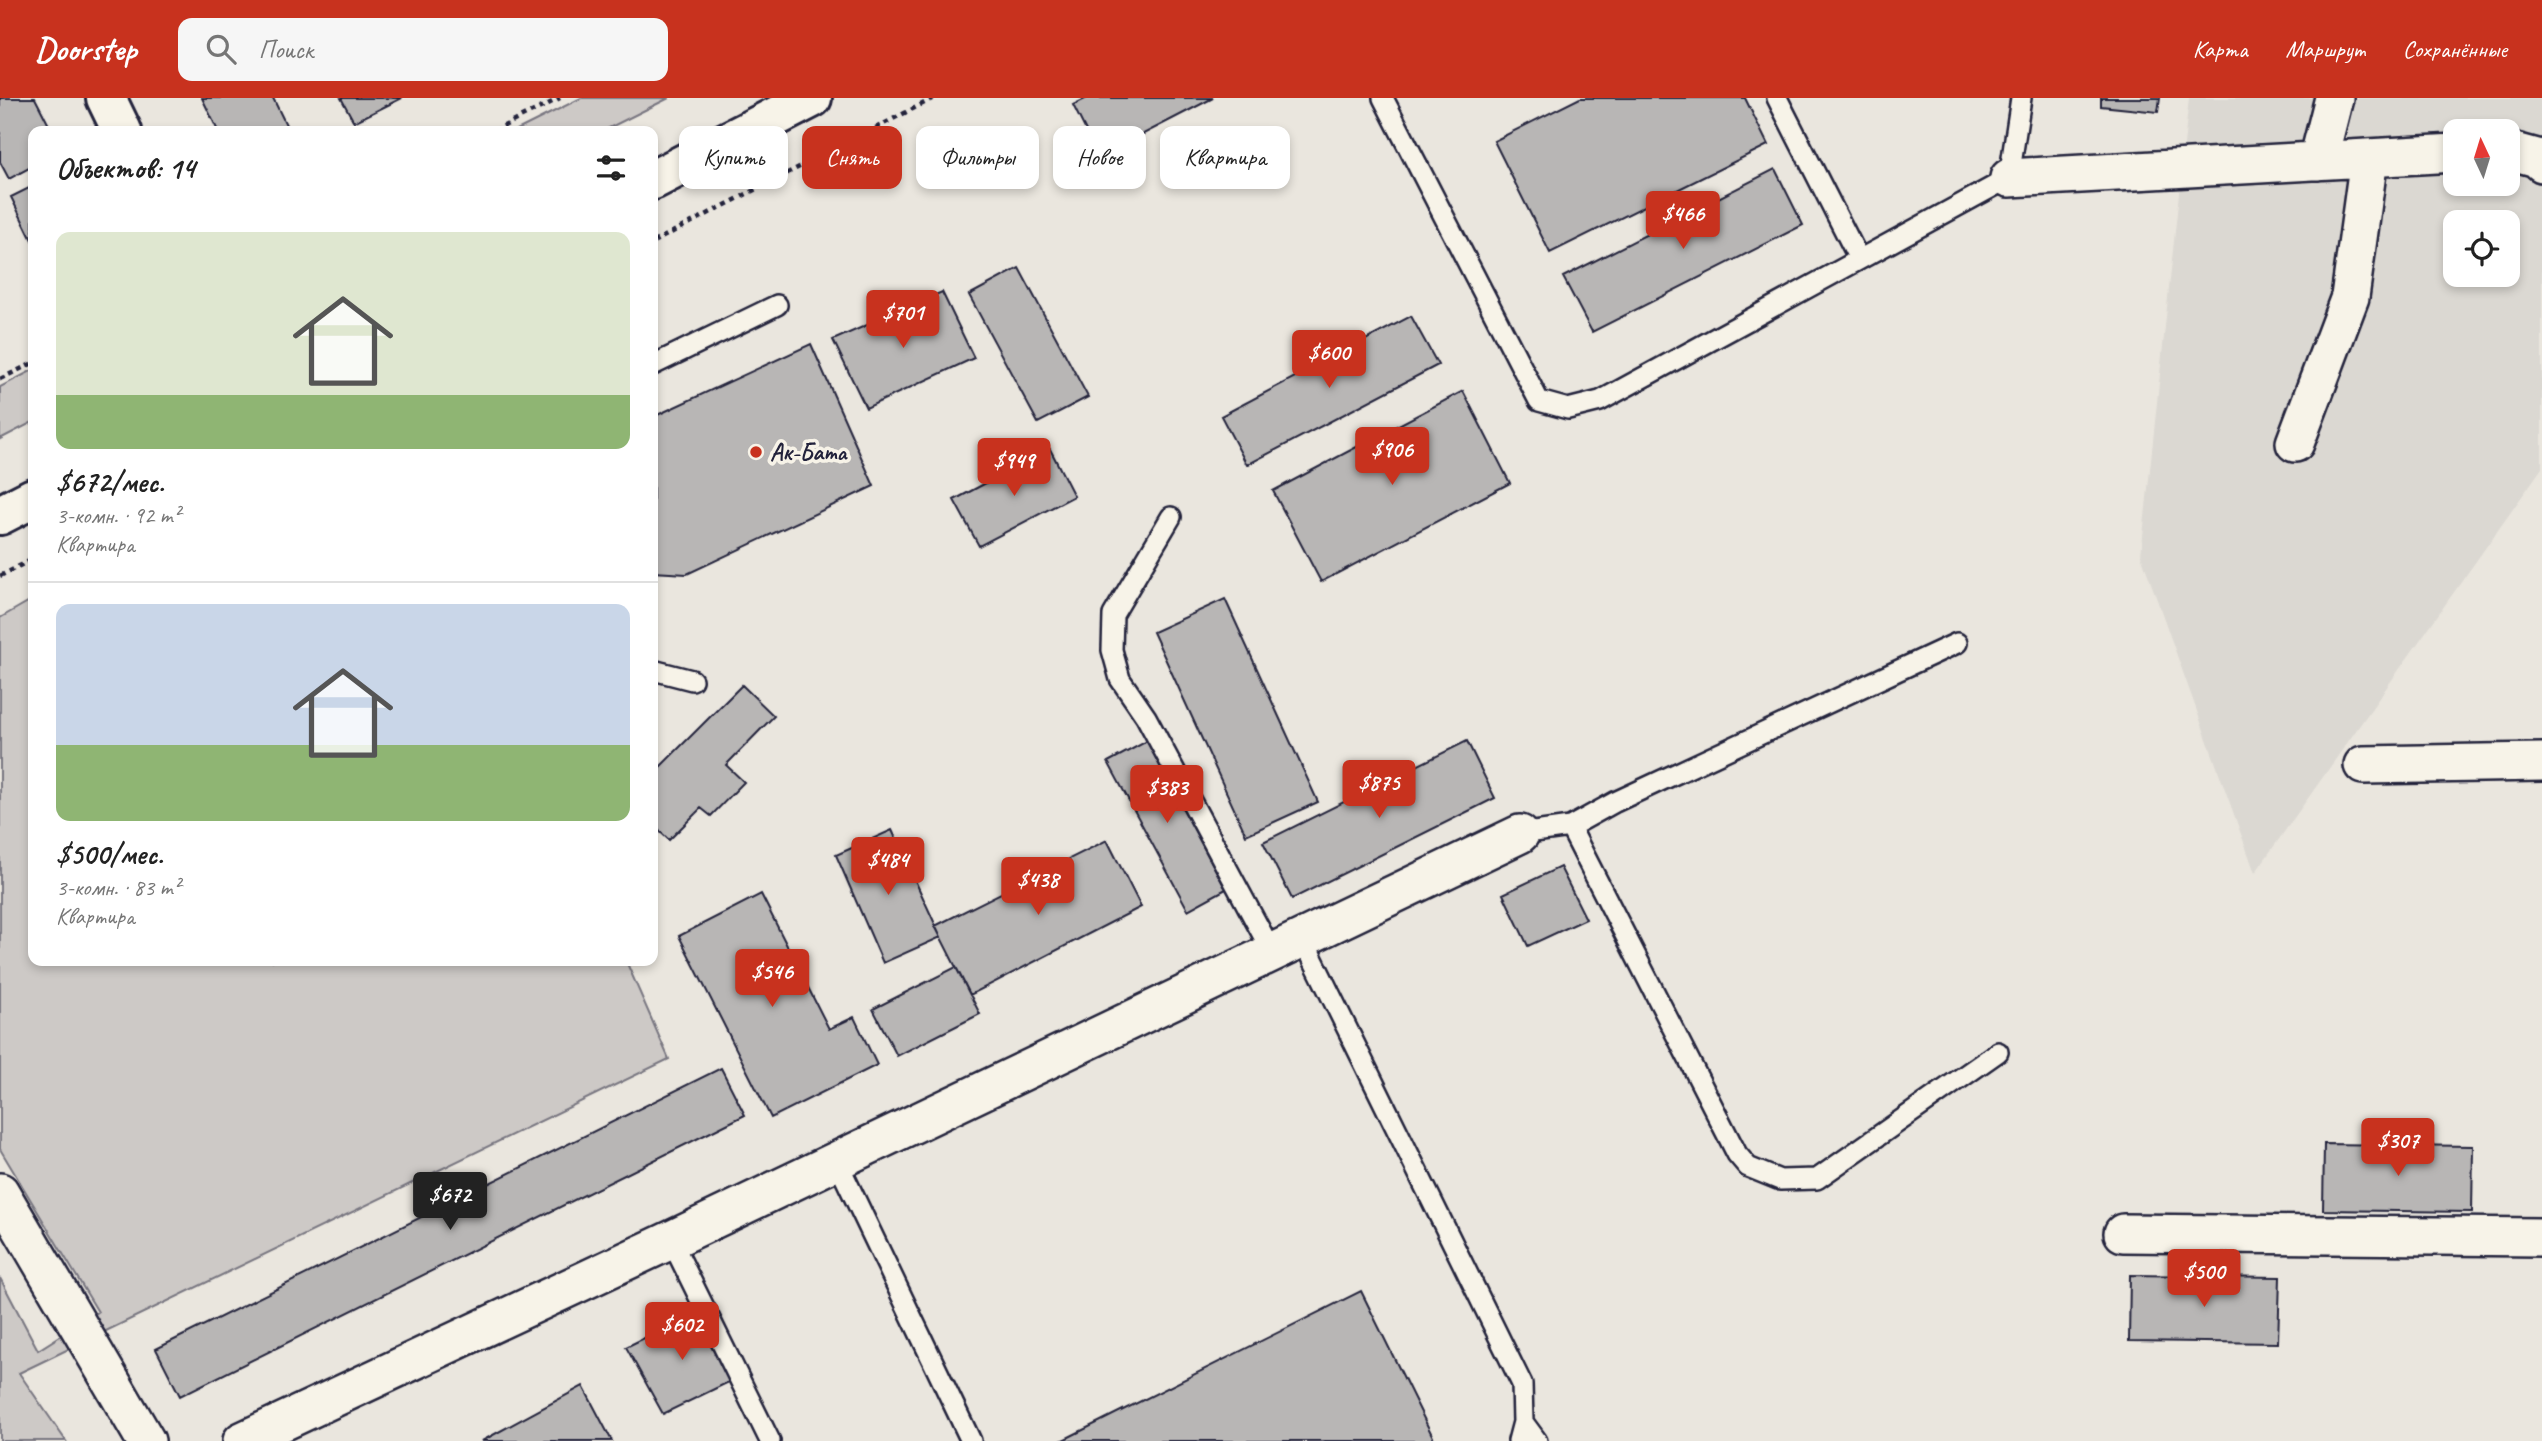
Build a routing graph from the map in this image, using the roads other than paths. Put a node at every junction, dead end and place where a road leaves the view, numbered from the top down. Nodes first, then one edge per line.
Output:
1 (106, 98) edge
2 (811, 98) edge
3 (1383, 98) edge
4 (1777, 98) edge
5 (2021, 98) edge
6 (2334, 98) edge
7 (120, 126) edge
8 (2443, 154) edge
9 (2520, 155) edge
10 (2369, 158) junction
11 (2318, 161) junction
12 (2542, 163) edge
13 (658, 177) edge
14 (2009, 178) junction
15 (1859, 259) junction
16 (777, 304) dead end
17 (658, 363) edge
18 (2295, 443) dead end
19 (28, 501) edge
20 (0, 515) edge
21 (1171, 517) dead end
22 (1957, 643) dead end
23 (658, 671) edge
24 (692, 680) dead end
25 (2542, 762) edge
26 (2362, 765) dead end
27 (1570, 827) junction
28 (1520, 834) joint
29 (1287, 944) junction
30 (1998, 1052) dead end
31 (836, 1159) junction
32 (0, 1192) edge
33 (2123, 1233) dead end
34 (2542, 1237) edge
35 (671, 1240) junction
36 (1520, 1431) edge
37 (146, 1441) edge
38 (242, 1441) edge
39 (770, 1441) edge
40 (971, 1441) edge
41 (1537, 1441) edge

1 - 7 main road
2 - 13 main road
3 - 15 lane
4 - 15 lane
5 - 14 lane
6 - 11 street
8 - 10 street
9 - 12 street
10 - 11 street
10 - 18 street
11 - 14 street
14 - 15 lane
16 - 17 lane
19 - 20 main road
21 - 29 lane
22 - 27 lane
23 - 24 lane
25 - 26 street
27 - 28 lane
27 - 30 lane
28 - 29 street
29 - 31 street
29 - 36 lane
31 - 35 street
31 - 40 lane
32 - 37 street
33 - 34 street
35 - 38 street
35 - 39 lane
36 - 41 lane

